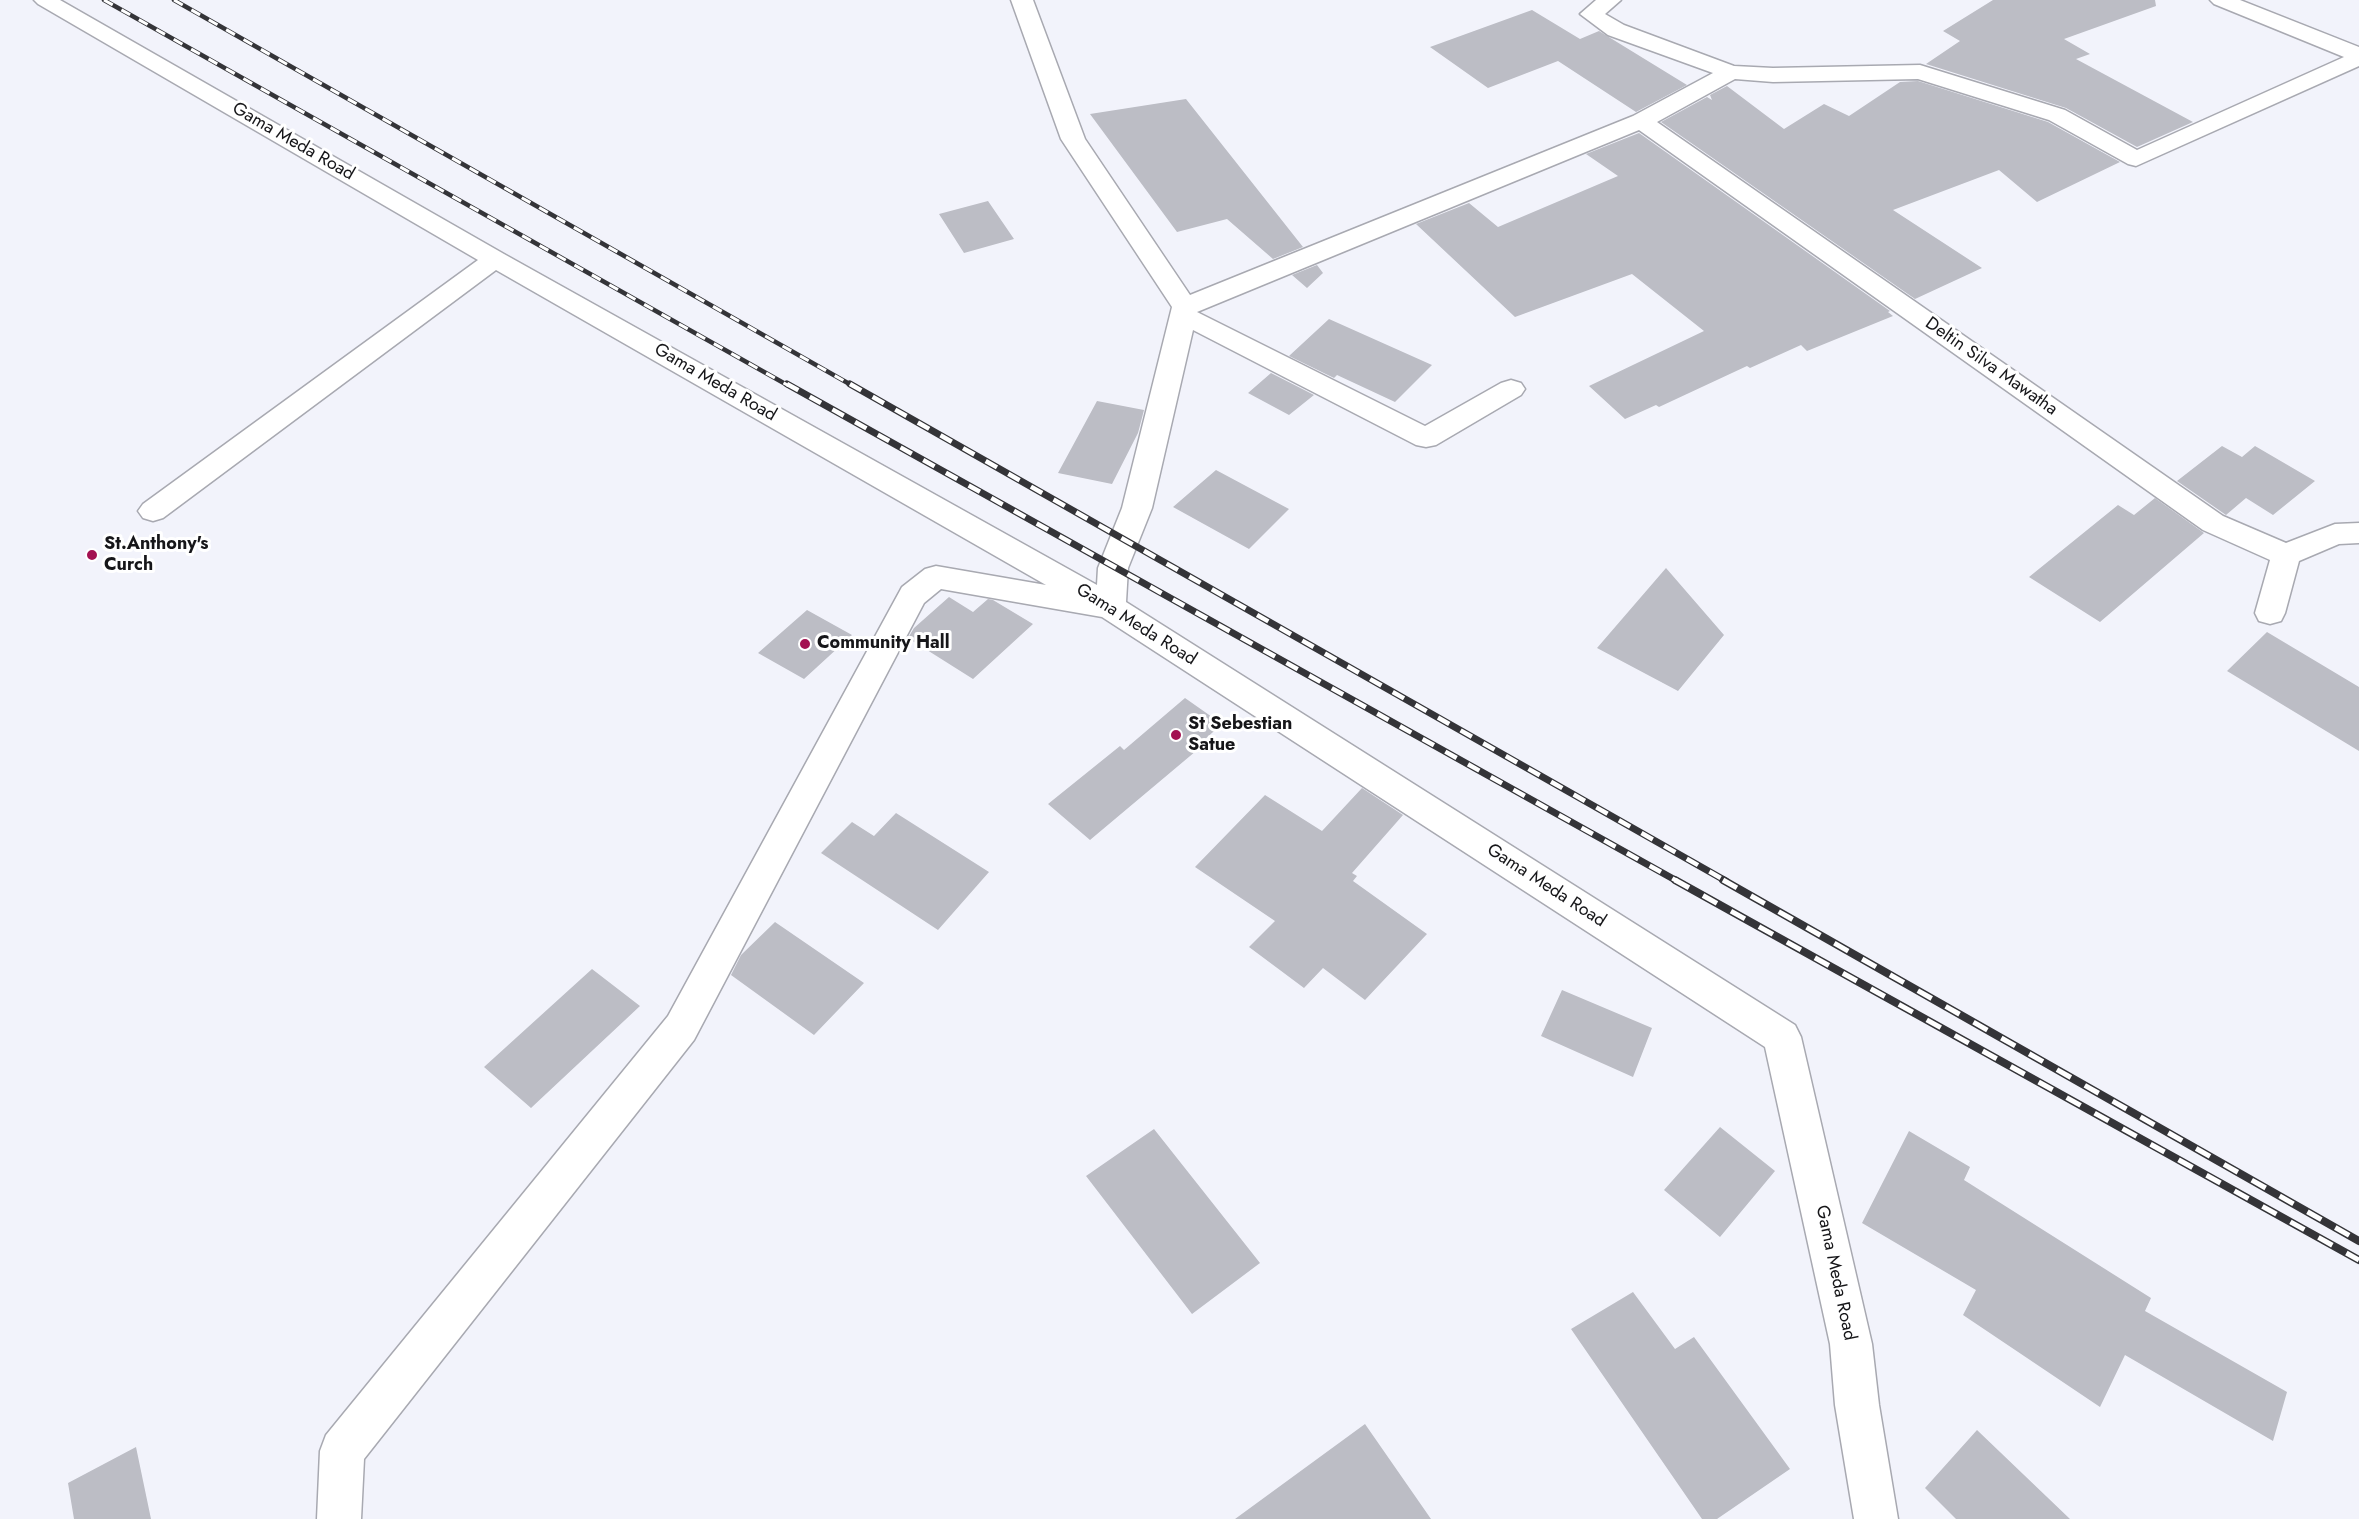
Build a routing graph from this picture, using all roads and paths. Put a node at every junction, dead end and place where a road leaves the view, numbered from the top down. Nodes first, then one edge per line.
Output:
1 (45, 0) edge
2 (1022, 0) edge
3 (1610, 0) edge
4 (2221, 0) edge
5 (2359, 57) edge
6 (1731, 72) junction
7 (1641, 121) junction
8 (495, 259) junction
9 (1184, 311) junction
10 (1511, 389) dead end
11 (153, 511) dead end
12 (2359, 533) edge
13 (2286, 555) junction
14 (1110, 607) junction
15 (2270, 614) dead end
16 (339, 1519) edge
17 (1876, 1519) edge

1 - 8 street, Gama Meda Road
2 - 9 street
3 - 6 street
4 - 5 street
5 - 6 street
6 - 7 street
7 - 9 street
7 - 13 street, Deltin Silva Mawatha
8 - 11 street
8 - 14 street, Gama Meda Road
9 - 10 street
9 - 14 street
12 - 13 street
13 - 15 street
14 - 16 street
14 - 17 street, Gama Meda Road

